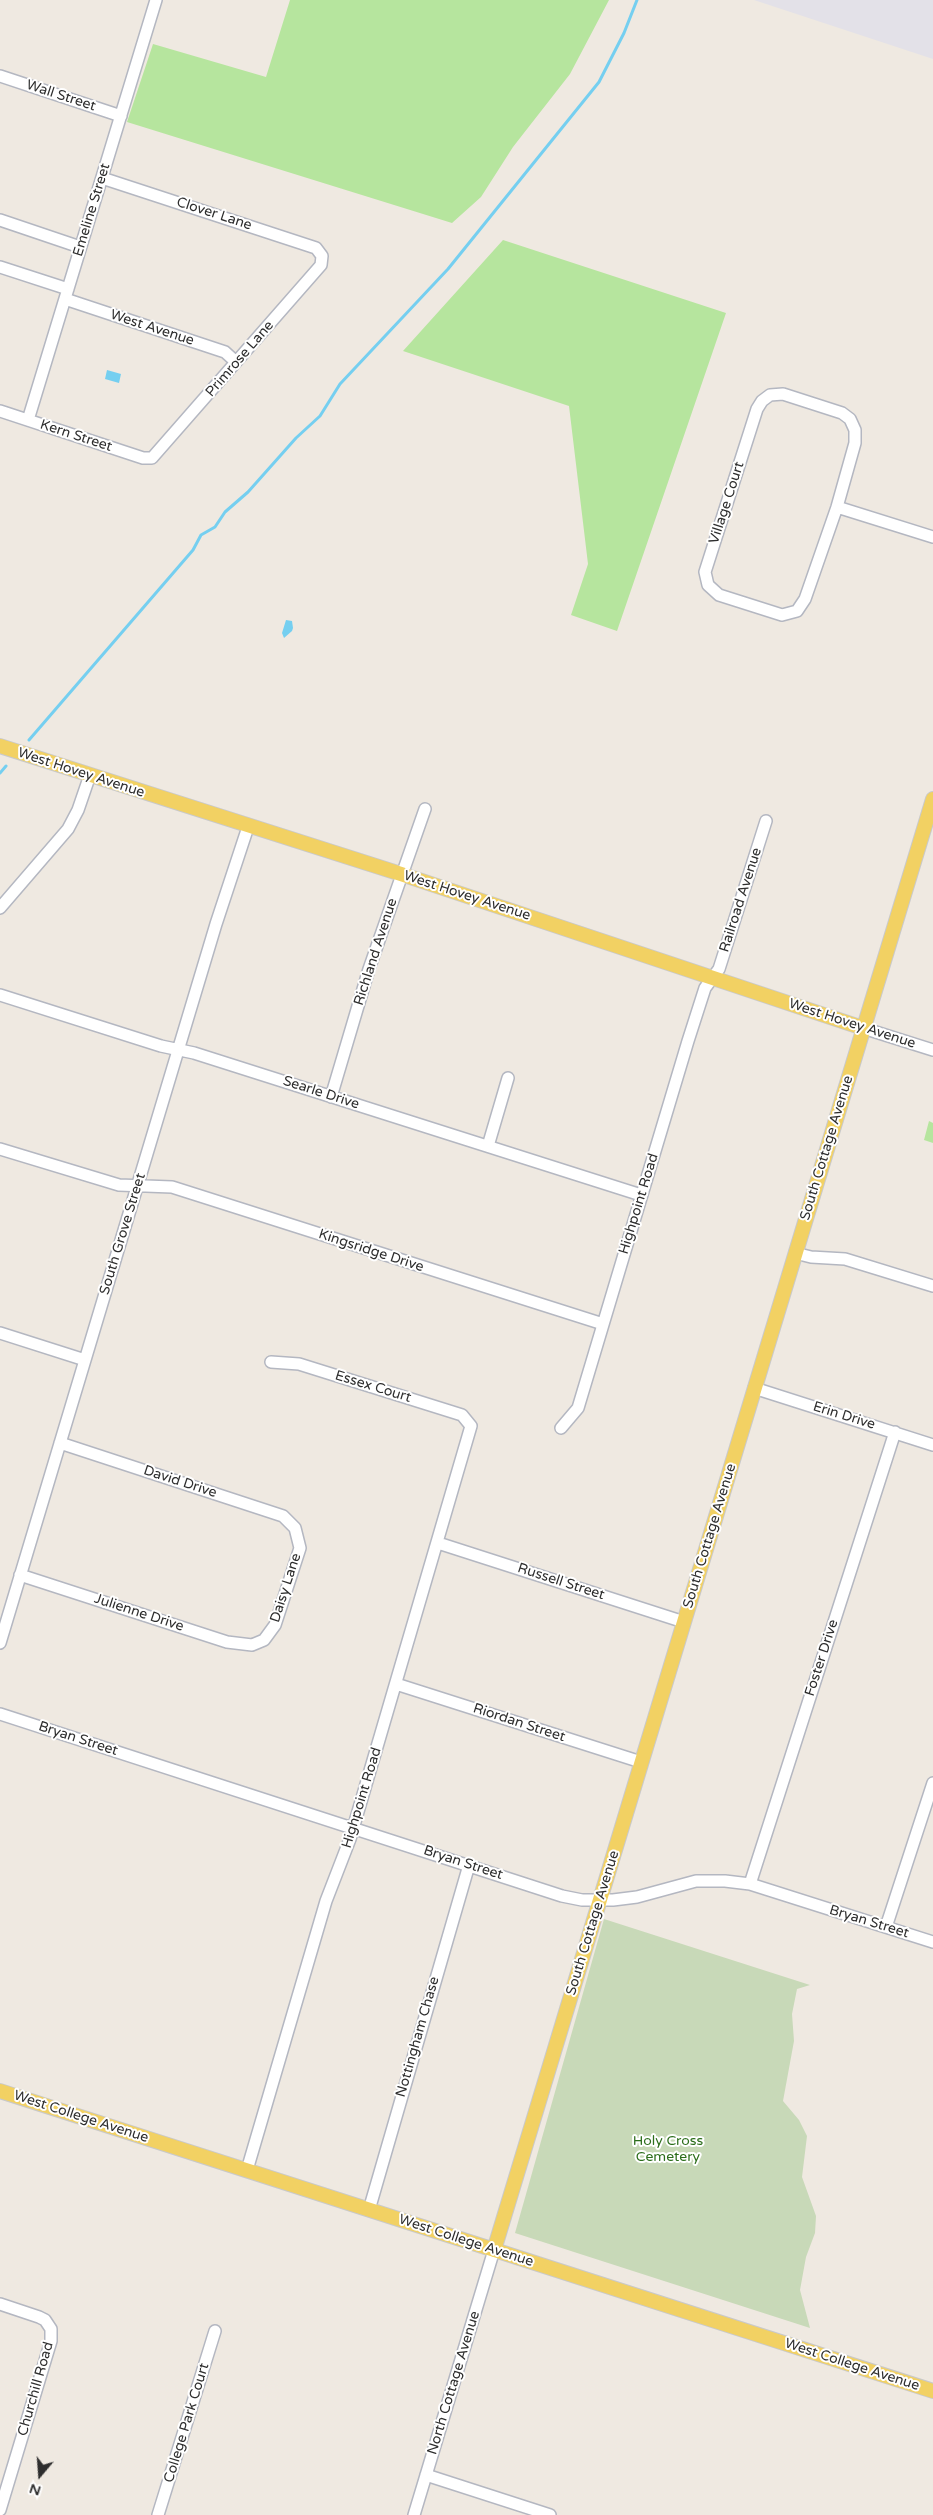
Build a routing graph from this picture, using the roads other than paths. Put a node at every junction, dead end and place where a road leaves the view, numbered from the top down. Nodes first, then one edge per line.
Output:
1 (156, 0) edge
2 (0, 76) edge
3 (121, 116) junction
4 (102, 178) junction
5 (0, 220) edge
6 (80, 247) junction
7 (322, 256) joint
8 (0, 267) edge
9 (66, 294) junction
10 (236, 362) junction
11 (0, 411) edge
12 (28, 420) junction
13 (152, 458) joint
14 (836, 507) junction
15 (933, 537) edge
16 (0, 746) edge
17 (90, 775) junction
18 (933, 799) edge
19 (425, 809) dead end
20 (766, 822) dead end
21 (248, 827) junction
22 (401, 874) junction
23 (0, 908) edge
24 (712, 978) junction
25 (0, 995) edge
26 (863, 1028) junction
27 (178, 1050) junction
28 (933, 1050) edge
29 (508, 1078) dead end
30 (332, 1097) junction
31 (488, 1146) junction
32 (0, 1149) edge
33 (138, 1185) junction
34 (641, 1195) junction
35 (795, 1253) junction
36 (933, 1286) edge
37 (603, 1324) junction
38 (0, 1333) edge
39 (85, 1360) junction
40 (270, 1362) dead end
41 (754, 1388) junction
42 (470, 1424) joint
43 (561, 1428) dead end
44 (895, 1432) junction
45 (60, 1443) junction
46 (933, 1445) edge
47 (295, 1528) joint
48 (438, 1543) junction
49 (20, 1575) junction
50 (684, 1622) junction
51 (0, 1643) edge
52 (259, 1643) joint
53 (396, 1684) junction
54 (0, 1714) edge
55 (641, 1762) junction
56 (933, 1782) edge
57 (353, 1828) junction
58 (469, 1865) junction
59 (750, 1884) junction
60 (600, 1900) junction
61 (886, 1927) junction
62 (933, 1942) edge
63 (0, 2091) edge
64 (246, 2170) junction
65 (369, 2210) junction
66 (494, 2250) junction
67 (0, 2304) edge
68 (215, 2332) dead end
69 (933, 2391) edge
70 (426, 2475) junction
71 (4, 2485) edge
72 (0, 2510) edge
73 (158, 2515) edge
74 (414, 2515) edge
75 (550, 2515) edge

1 - 3 street, Emeline Street
2 - 3 street, Wall Street
3 - 4 street, Emeline Street
4 - 6 street, Emeline Street
4 - 7 street, Clover Lane
5 - 6 street
6 - 9 street, Emeline Street
7 - 10 street, Primrose Lane
8 - 9 street, West Avenue
9 - 10 street, West Avenue
9 - 12 street, Emeline Street
10 - 13 street, Primrose Lane
11 - 12 street, Kern Street
12 - 13 street, Kern Street
14 - 14 street, Village Court
14 - 15 street
16 - 17 main road, West Hovey Avenue
17 - 21 main road, West Hovey Avenue
17 - 23 street
18 - 26 main road, South Cottage Avenue
19 - 22 street, Richland Avenue
20 - 24 street, Railroad Avenue
21 - 22 main road, West Hovey Avenue
21 - 27 street, South Grove Street
22 - 24 main road, West Hovey Avenue
22 - 30 street, Richland Avenue
24 - 26 main road, West Hovey Avenue
24 - 34 street, Highpoint Road
25 - 27 street, Searle Drive
26 - 28 street, West Hovey Avenue
26 - 35 main road, South Cottage Avenue
27 - 30 street, Searle Drive
27 - 33 street, South Grove Street
29 - 31 street
30 - 31 street, Searle Drive
31 - 34 street, Searle Drive
32 - 33 street, Kingsridge Drive
33 - 37 street, Kingsridge Drive
33 - 39 street, South Grove Street
34 - 37 street, Highpoint Road
35 - 36 street
35 - 41 main road, South Cottage Avenue
37 - 43 street, Highpoint Road
38 - 39 street
39 - 45 street, South Grove Street
40 - 42 street, Essex Court
41 - 44 street, Erin Drive
41 - 50 main road, South Cottage Avenue
42 - 48 street, Highpoint Road
44 - 46 street, Erin Drive
44 - 59 street, Foster Drive
45 - 47 street, David Drive
45 - 49 street, South Grove Street
47 - 52 street, Daisy Lane
48 - 50 street, Russell Street
48 - 53 street, Highpoint Road
49 - 51 street, South Grove Street
49 - 52 street, Julienne Drive
50 - 55 main road, South Cottage Avenue
53 - 55 street, Riordan Street
53 - 57 street, Highpoint Road
54 - 57 street, Bryan Street
55 - 60 main road, South Cottage Avenue
56 - 61 street
57 - 58 street, Bryan Street
57 - 64 street, Highpoint Road
58 - 60 street, Bryan Street
58 - 65 street, Nottingham Chase
59 - 60 street, Bryan Street
59 - 61 street, Bryan Street
60 - 66 main road, South Cottage Avenue
61 - 62 street, Bryan Street
63 - 64 main road, West College Avenue
64 - 65 main road, West College Avenue
65 - 66 main road, West College Avenue
66 - 69 main road, West College Avenue
66 - 70 street, North Cottage Avenue
67 - 71 street, Churchill Road
68 - 73 street, College Park Court
70 - 74 street, North Cottage Avenue
70 - 75 street
71 - 72 street, Churchill Road

